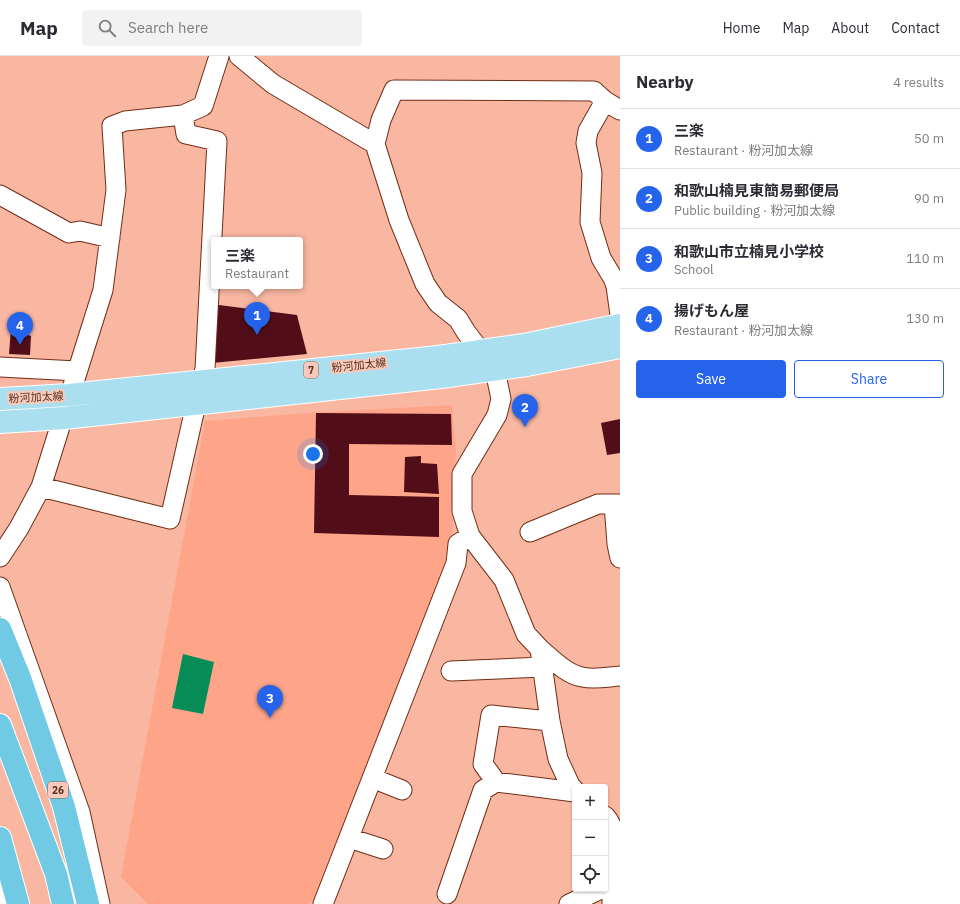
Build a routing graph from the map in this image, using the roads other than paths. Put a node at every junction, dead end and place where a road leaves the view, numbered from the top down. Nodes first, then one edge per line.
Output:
1 (218, 56) edge
2 (239, 56) edge
3 (613, 105) edge
4 (183, 115) junction
5 (375, 144) junction
6 (0, 195) edge
7 (212, 237) edge
8 (110, 238) junction
9 (211, 265) edge
10 (620, 315) edge
11 (620, 324) edge
12 (620, 347) edge
13 (480, 351) junction
14 (0, 367) edge
15 (495, 370) junction
16 (77, 371) junction
17 (202, 382) junction
18 (69, 395) junction
19 (0, 399) edge
20 (196, 404) junction
21 (64, 418) junction
22 (0, 422) edge
23 (41, 487) junction
24 (617, 504) edge
25 (530, 532) dead end
26 (470, 536) junction
27 (0, 557) edge
28 (620, 558) edge
29 (0, 587) edge
30 (0, 629) edge
31 (540, 649) junction
32 (543, 668) junction
33 (451, 671) dead end
34 (620, 676) edge
35 (550, 721) junction
36 (2, 730) edge
37 (372, 778) junction
38 (496, 782) junction
39 (572, 788) edge
40 (402, 790) dead end
41 (572, 792) edge
42 (608, 818) edge
43 (0, 838) edge
44 (349, 838) junction
45 (383, 850) dead end
46 (610, 890) edge
47 (0, 891) edge
48 (447, 894) dead end
49 (4, 904) edge
50 (18, 904) edge
51 (47, 904) edge
52 (62, 904) edge
53 (88, 904) edge
54 (100, 904) edge
55 (323, 904) edge
56 (569, 904) edge

1 - 4 street
2 - 5 street
3 - 5 street
3 - 10 street
4 - 7 street
4 - 8 street
5 - 13 street
6 - 8 street
8 - 16 street
9 - 17 street
11 - 13 main road, 粉河加太線 / 7
12 - 15 main road, 粉河加太線 / 7
13 - 15 street
13 - 17 main road, 粉河加太線 / 7
14 - 16 street
15 - 20 main road, 粉河加太線 / 7
15 - 26 street
16 - 18 street
17 - 18 main road, 粉河加太線 / 7
17 - 20 street
18 - 19 main road, 粉河加太線 / 7
18 - 21 street
20 - 21 main road, 粉河加太線 / 7
20 - 23 street
21 - 22 main road, 粉河加太線 / 7
21 - 23 street
23 - 27 street
24 - 25 street
24 - 28 street
26 - 31 street
26 - 37 street
29 - 54 street
30 - 53 highway, 26
31 - 32 street
31 - 34 street
32 - 33 street
32 - 35 street
35 - 38 street
35 - 39 street
36 - 51 highway
36 - 52 highway
37 - 40 street
37 - 44 street
38 - 41 street
38 - 48 street
42 - 46 street
43 - 50 highway
44 - 45 street
44 - 55 street
46 - 56 street
47 - 49 street

